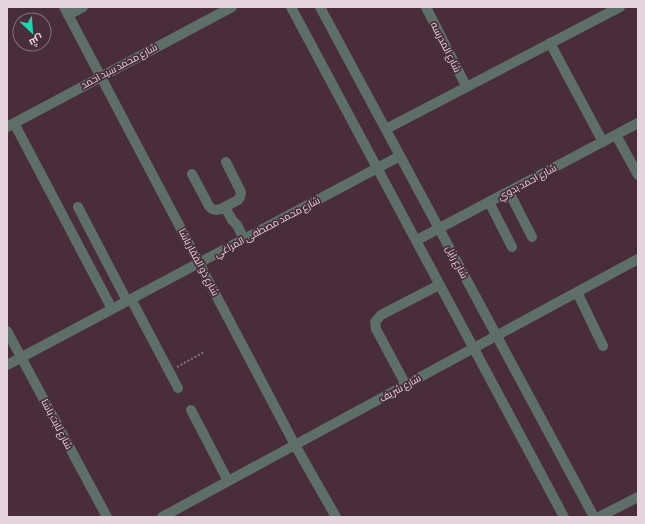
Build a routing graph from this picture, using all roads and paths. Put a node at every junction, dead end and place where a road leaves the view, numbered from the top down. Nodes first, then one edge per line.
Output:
1 (83, 7) edge
2 (232, 7) edge
3 (291, 7) edge
4 (320, 7) edge
5 (426, 7) edge
6 (620, 7) edge
7 (66, 11) edge
8 (550, 44) junction
9 (100, 76) junction
10 (466, 86) junction
11 (638, 123) edge
12 (10, 125) edge
13 (386, 129) junction
14 (616, 134) junction
15 (603, 142) junction
16 (400, 156) junction
17 (226, 162) dead end
18 (378, 168) junction
19 (192, 174) dead end
20 (638, 175) edge
21 (509, 192) junction
22 (489, 202) junction
23 (227, 205) junction
24 (78, 207) dead end
25 (439, 229) junction
26 (532, 237) dead end
27 (244, 239) junction
28 (417, 240) junction
29 (512, 247) dead end
30 (638, 259) edge
31 (199, 263) junction
32 (439, 285) junction
33 (577, 292) junction
34 (129, 300) junction
35 (112, 309) junction
36 (7, 331) edge
37 (497, 336) junction
38 (603, 346) dead end
39 (474, 348) junction
40 (204, 352) dead end
41 (21, 358) junction
42 (7, 365) edge
43 (169, 371) junction
44 (406, 385) junction
45 (178, 388) dead end
46 (191, 410) dead end
47 (295, 445) junction
48 (228, 481) junction
49 (638, 496) edge
50 (107, 517) edge
51 (162, 517) edge
52 (336, 517) edge
53 (564, 517) edge
54 (594, 517) edge
55 (599, 517) edge

1 - 7 street
2 - 9 street, شارع محمد سيد احمد
3 - 18 street
4 - 13 street, شارع رايل
5 - 10 street, شارع المدرسه
6 - 8 street
7 - 9 street, شارع ذو الفقار باشا
8 - 10 street
8 - 15 street
9 - 12 street, شارع محمد سيد احمد
9 - 31 street, شارع ذو الفقار باشا
10 - 13 street
11 - 14 street, شارع احمد بدوي
12 - 35 street
13 - 16 street, شارع رايل
14 - 15 street, شارع احمد بدوي
14 - 20 street
15 - 21 street, شارع احمد بدوي
16 - 18 street, شارع محمد مصطفى المراغي
16 - 25 street, شارع رايل
17 - 23 street
18 - 27 street, شارع محمد مصطفى المراغي
18 - 28 street
19 - 23 street
21 - 22 street, شارع احمد بدوي
21 - 26 street
22 - 25 street, شارع احمد بدوي
22 - 29 street
23 - 27 street
24 - 34 street
25 - 28 street, شارع احمد بدوي
25 - 37 street, شارع رايل
27 - 31 street, شارع محمد مصطفى المراغي
28 - 32 street
30 - 33 street, شارع شريف
31 - 34 street, شارع محمد مصطفى المراغي
31 - 47 street, شارع ذو الفقار باشا
32 - 39 street
32 - 44 street
33 - 37 street, شارع شريف
33 - 38 street
34 - 35 street, شارع محمد مصطفى المراغي
34 - 43 street
35 - 41 street, شارع محمد مصطفى المراغي
36 - 41 street, شارع ثابت باشا
37 - 39 street, شارع شريف
37 - 54 street, شارع رايل
39 - 44 street, شارع شريف
39 - 53 street
40 - 43 path
41 - 42 street, شارع محمد مصطفى المراغي
41 - 50 street, شارع ثابت باشا
43 - 45 street
44 - 47 street, شارع شريف
46 - 48 street
47 - 48 street, شارع شريف
47 - 52 street, شارع ذو الفقار باشا
48 - 51 street, شارع شريف
49 - 55 street

